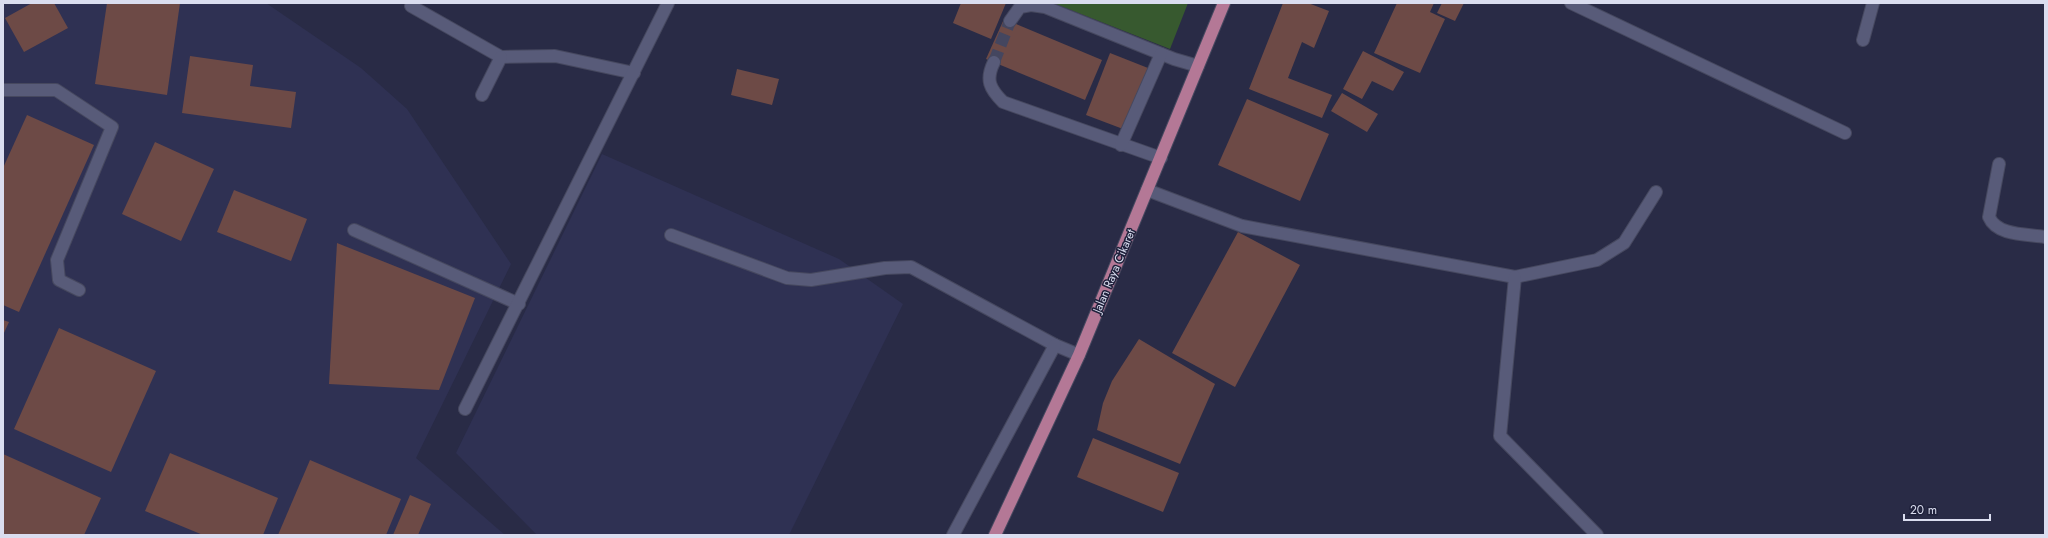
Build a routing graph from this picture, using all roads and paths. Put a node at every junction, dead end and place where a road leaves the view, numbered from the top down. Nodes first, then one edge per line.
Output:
1 (668, 3) edge
2 (1224, 3) edge
3 (1571, 3) edge
4 (1873, 3) edge
5 (411, 6) dead end
6 (1010, 21) tunnel mouth
7 (1863, 40) dead end
8 (1161, 54) junction
9 (502, 58) junction
10 (994, 62) tunnel mouth
11 (1198, 66) junction
12 (634, 73) junction
13 (3, 90) edge
14 (482, 95) dead end
15 (1845, 133) dead end
16 (1121, 145) junction
17 (1161, 158) junction
18 (1999, 164) dead end
19 (1147, 190) junction
20 (1656, 192) dead end
21 (354, 230) dead end
22 (671, 235) dead end
23 (2045, 237) edge
24 (1515, 278) junction
25 (79, 290) dead end
26 (519, 304) junction
27 (1055, 345) junction
28 (1079, 356) junction
29 (465, 409) dead end
30 (953, 535) edge
31 (995, 535) edge
32 (1597, 535) edge

1 - 12 street
2 - 11 main road, Jalan Raya Cikaret
3 - 15 street
4 - 7 street
5 - 9 street
6 - 8 street
8 - 11 street
8 - 16 street
9 - 12 street
9 - 14 street
10 - 16 street
11 - 17 main road, Jalan Raya Cikaret
12 - 26 street
13 - 25 street
16 - 17 street
17 - 19 main road, Jalan Raya Cikaret
18 - 23 street
19 - 24 street
19 - 28 main road, Jalan Raya Cikaret
20 - 24 street
21 - 26 street
22 - 27 street
24 - 32 street
26 - 29 street
27 - 28 street
27 - 30 street
28 - 31 main road, Jalan Raya Cikaret

